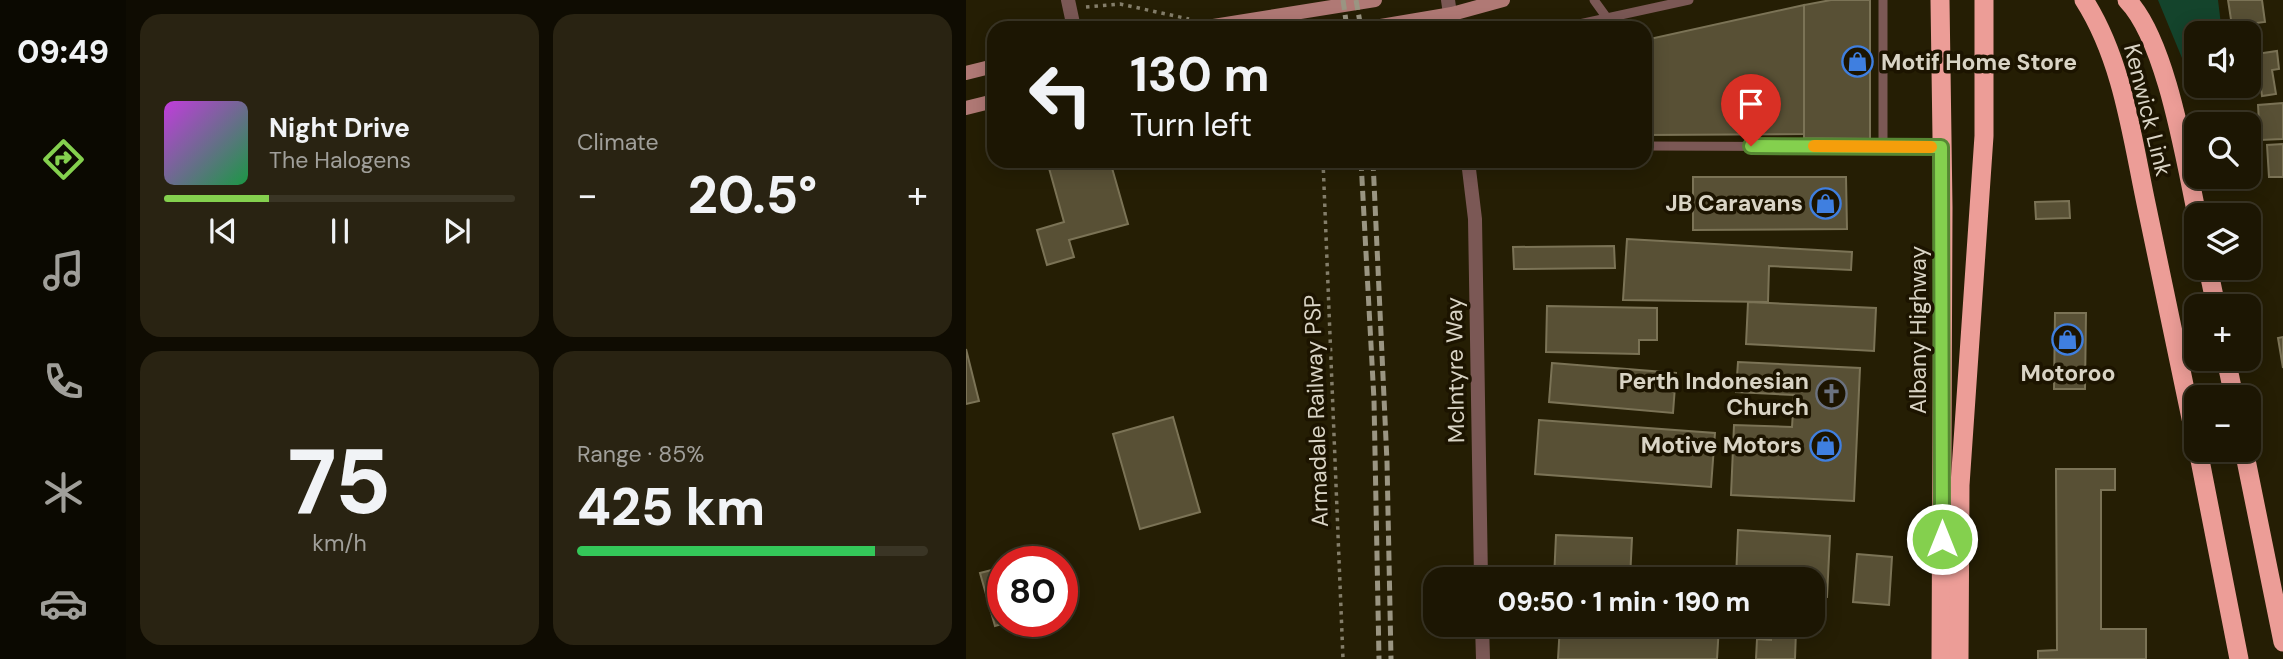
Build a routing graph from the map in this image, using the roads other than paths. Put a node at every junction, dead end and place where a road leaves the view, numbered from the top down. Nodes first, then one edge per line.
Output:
1 (1375, 0) edge
2 (1503, 0) edge
3 (1594, 0) edge
4 (1689, 0) edge
5 (1883, 0) edge
6 (1940, 0) edge
7 (2070, 0) edge
8 (2084, 0) edge
9 (1987, 3) edge
10 (2130, 3) edge
11 (1451, 14) edge
12 (1607, 18) junction
13 (1218, 21) edge
14 (1410, 21) edge
15 (1593, 21) edge
16 (2101, 28) junction
17 (987, 68) edge
18 (966, 73) edge
19 (987, 103) edge
20 (966, 108) edge
21 (1652, 146) edge
22 (1883, 146) junction
23 (1941, 147) junction
24 (1469, 168) edge
25 (2194, 203) edge
26 (2184, 385) edge
27 (2200, 462) edge
28 (2246, 462) edge
29 (1482, 567) edge
30 (1482, 637) edge
31 (2283, 642) edge
32 (1483, 659) edge
33 (1941, 659) edge
34 (1959, 659) edge
35 (2239, 659) edge

1 - 13 main road
2 - 11 main road
3 - 12 lane
4 - 12 lane
5 - 22 lane
6 - 23 highway, Albany Highway
7 - 16 highway
8 - 16 highway, Kenwick Link
9 - 34 highway, Albany Highway
10 - 25 highway, Kenwick Link
11 - 14 main road
12 - 15 lane
16 - 26 highway, Kenwick Link
17 - 18 main road
19 - 20 main road
21 - 22 lane
22 - 23 lane
23 - 33 highway, Albany Highway
24 - 29 street, McIntyre Way
27 - 35 highway
28 - 31 highway
30 - 32 street

